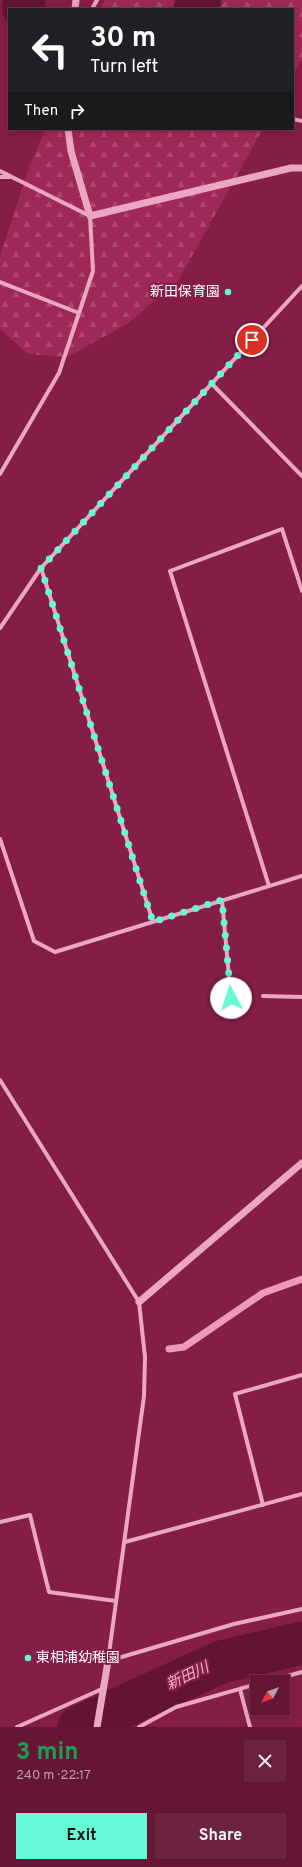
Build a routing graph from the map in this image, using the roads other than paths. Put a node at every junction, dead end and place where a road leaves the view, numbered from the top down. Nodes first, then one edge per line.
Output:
1 (68, 130) edge
2 (302, 168) edge
3 (0, 171) edge
4 (0, 177) edge
5 (10, 177) junction
6 (90, 216) junction
7 (0, 282) edge
8 (302, 286) edge
9 (79, 313) junction
10 (212, 384) junction
11 (0, 474) edge
12 (302, 476) edge
13 (41, 568) junction
14 (302, 591) edge
15 (0, 628) edge
16 (0, 839) edge
17 (302, 876) edge
18 (269, 886) junction
19 (222, 900) junction
20 (153, 922) junction
21 (263, 996) dead end
22 (302, 997) edge
23 (231, 998) dead end
24 (0, 1080) edge
25 (302, 1163) edge
26 (139, 1302) junction
27 (302, 1375) edge
28 (302, 1494) edge
29 (263, 1505) junction
30 (0, 1522) edge
31 (125, 1542) junction
32 (116, 1601) junction
33 (302, 1609) edge
34 (108, 1661) junction
35 (302, 1672) edge
36 (290, 1675) edge
37 (250, 1686) edge
38 (102, 1689) junction
39 (240, 1689) junction
40 (17, 1727) edge
41 (97, 1727) edge
42 (139, 1727) edge
43 (250, 1727) edge

1 - 6 street
2 - 6 street
3 - 5 street
4 - 5 street
5 - 6 street
6 - 9 street
7 - 9 street
8 - 10 street
9 - 11 street
10 - 12 street
10 - 13 street
13 - 15 street
13 - 20 street
14 - 18 street
16 - 20 street
17 - 18 street
18 - 19 street
19 - 20 street
19 - 23 street
21 - 22 street
24 - 26 street
25 - 26 street
26 - 31 street
27 - 29 street
28 - 29 street
29 - 31 street
30 - 32 street
31 - 32 street
32 - 34 street
33 - 34 street
34 - 38 street
35 - 36 street
37 - 39 street
38 - 40 street
38 - 41 street
39 - 42 street
39 - 43 street

